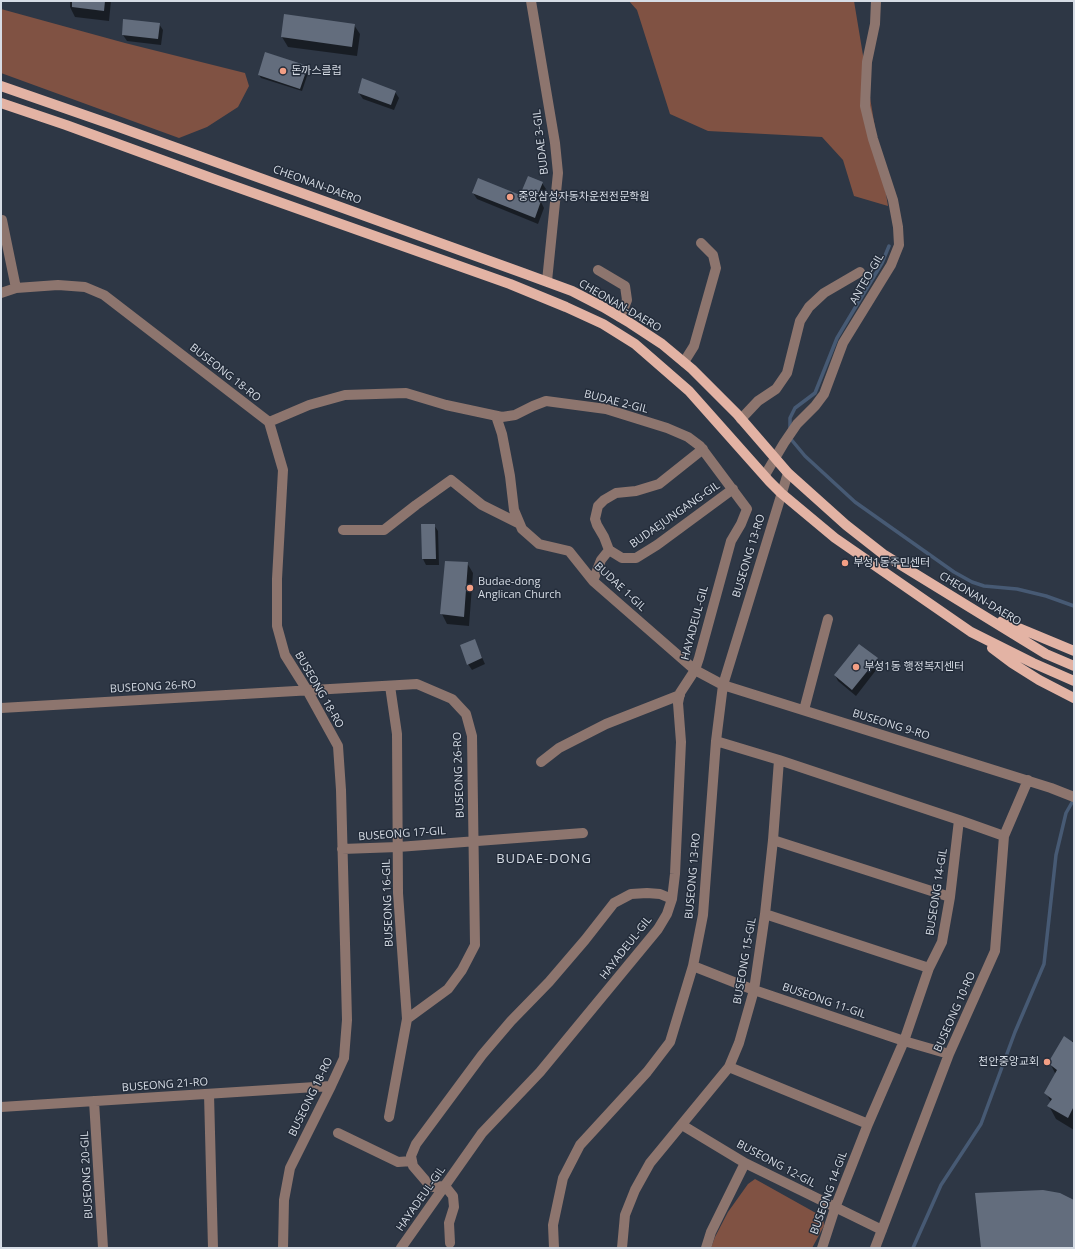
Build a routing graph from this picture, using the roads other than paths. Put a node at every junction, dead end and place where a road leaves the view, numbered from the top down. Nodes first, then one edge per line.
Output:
1 (531, 1) edge
2 (876, 1) edge
3 (1, 86) edge
4 (1, 103) edge
5 (1, 220) edge
6 (701, 243) dead end
7 (598, 270) dead end
8 (860, 272) dead end
9 (547, 282) junction
10 (16, 288) junction
11 (1, 294) edge
12 (620, 317) junction
13 (684, 362) junction
14 (496, 416) junction
15 (741, 418) junction
16 (269, 422) junction
17 (703, 449) junction
18 (775, 458) junction
19 (788, 473) junction
20 (764, 475) junction
21 (733, 489) junction
22 (781, 493) junction
23 (747, 509) joint
24 (520, 524) junction
25 (343, 530) dead end
26 (609, 550) junction
27 (593, 581) junction
28 (971, 607) junction
29 (828, 619) dead end
30 (971, 632) junction
31 (1074, 651) edge
32 (1074, 666) edge
33 (695, 670) junction
34 (1074, 681) edge
35 (723, 685) junction
36 (390, 686) junction
37 (307, 690) junction
38 (680, 695) junction
39 (1074, 698) edge
40 (1, 708) edge
41 (804, 710) junction
42 (716, 741) junction
43 (779, 760) junction
44 (541, 762) dead end
45 (1028, 780) junction
46 (1074, 797) edge
47 (959, 820) junction
48 (583, 833) dead end
49 (1004, 836) junction
50 (473, 840) junction
51 (773, 840) junction
52 (398, 847) junction
53 (342, 850) junction
54 (950, 897) junction
55 (672, 899) junction
56 (765, 914) junction
57 (693, 966) junction
58 (929, 968) junction
59 (754, 990) junction
60 (407, 1019) junction
61 (904, 1041) junction
62 (948, 1054) junction
63 (729, 1067) junction
64 (331, 1086) junction
65 (209, 1094) junction
66 (94, 1101) junction
67 (1, 1107) edge
68 (389, 1118) dead end
69 (868, 1124) junction
70 (682, 1125) junction
71 (338, 1133) dead end
72 (412, 1161) junction
73 (745, 1163) junction
74 (445, 1186) junction
75 (835, 1208) junction
76 (882, 1230) junction
77 (450, 1243) dead end
78 (103, 1248) edge
79 (213, 1248) edge
80 (283, 1248) edge
81 (401, 1248) edge
82 (554, 1248) edge
83 (622, 1248) edge
84 (706, 1248) edge
85 (822, 1248) edge
86 (875, 1248) edge

1 - 9 street, BUDAE 3-GIL
2 - 18 street, ANTEO-GIL
3 - 9 main road, CHEONAN-DAERO
4 - 20 main road
5 - 10 street
6 - 13 street
7 - 12 street
8 - 15 street
9 - 12 main road, CHEONAN-DAERO
10 - 11 street, BUSEONG 18-RO
10 - 16 street, BUSEONG 18-RO
12 - 13 main road, CHEONAN-DAERO
13 - 15 main road, CHEONAN-DAERO
14 - 16 street, BUDAE 2-GIL
14 - 17 street, BUDAE 2-GIL
14 - 24 street, BUDAE 1-GIL
15 - 18 main road, CHEONAN-DAERO
16 - 37 street, BUSEONG 18-RO
17 - 21 street, BUDAE 2-GIL
17 - 26 street
18 - 19 main road, CHEONAN-DAERO
18 - 20 street, ANTEO-GIL
19 - 22 street, BUSEONG 13-RO
19 - 28 main road, CHEONAN-DAERO
20 - 22 main road
21 - 23 street, BUDAE 2-GIL
21 - 26 street, BUDAEJUNGANG-GIL
22 - 30 main road
22 - 35 street, BUSEONG 13-RO
23 - 33 street, HAYADEUL-GIL
24 - 25 street
24 - 27 street, BUDAE 1-GIL
26 - 27 street
27 - 33 street, BUDAE 1-GIL
28 - 31 main road
28 - 32 main road, CHEONAN-DAERO
29 - 41 street
30 - 34 main road
30 - 39 main road
33 - 35 street, BUDAE 1-GIL
33 - 38 street, HAYADEUL-GIL
35 - 41 street, BUSEONG 9-RO
35 - 42 street, BUSEONG 13-RO
36 - 37 street, BUSEONG 26-RO
36 - 50 street, BUSEONG 26-RO
36 - 52 street, BUSEONG 16-GIL
37 - 40 street, BUSEONG 26-RO
37 - 53 street, BUSEONG 18-RO
38 - 44 street
38 - 55 street, HAYADEUL-GIL
41 - 45 street, BUSEONG 9-RO
42 - 43 street
42 - 57 street, BUSEONG 13-RO
43 - 47 street
43 - 51 street, BUSEONG 15-GIL
45 - 46 street, BUSEONG 9-RO
45 - 49 street, BUSEONG 10-RO
47 - 49 street
47 - 54 street, BUSEONG 14-GIL
48 - 50 street, BUSEONG 17-GIL
49 - 62 street, BUSEONG 10-RO
50 - 52 street, BUSEONG 17-GIL
50 - 60 street, BUSEONG 26-RO
51 - 54 street
51 - 56 street, BUSEONG 15-GIL
52 - 53 street, BUSEONG 17-GIL
52 - 60 street, BUSEONG 16-GIL
53 - 64 street, BUSEONG 18-RO
54 - 58 street, BUSEONG 14-GIL
55 - 72 street
55 - 74 street, HAYADEUL-GIL
56 - 58 street
56 - 59 street, BUSEONG 15-GIL
57 - 59 street, BUSEONG 11-GIL
57 - 82 street, BUSEONG 13-RO
58 - 61 street, BUSEONG 14-GIL
59 - 61 street, BUSEONG 11-GIL
59 - 63 street, BUSEONG 15-GIL
60 - 68 street, BUSEONG 16-GIL
61 - 62 street, BUSEONG 11-GIL
61 - 69 street, BUSEONG 14-GIL
62 - 76 street, BUSEONG 10-RO
63 - 69 street
63 - 70 street, BUSEONG 15-GIL
64 - 65 street, BUSEONG 21-RO
64 - 80 street, BUSEONG 18-RO
65 - 66 street, BUSEONG 21-RO
65 - 79 street
66 - 67 street, BUSEONG 21-RO
66 - 78 street, BUSEONG 20-GIL
69 - 75 street, BUSEONG 14-GIL
70 - 73 street, BUSEONG 12-GIL
70 - 83 street, BUSEONG 15-GIL
71 - 72 street
72 - 74 street
73 - 75 street, BUSEONG 12-GIL
73 - 84 street
74 - 77 street
74 - 81 street, HAYADEUL-GIL
75 - 76 street, BUSEONG 12-GIL
75 - 85 street, BUSEONG 14-GIL
76 - 86 street, BUSEONG 10-RO

